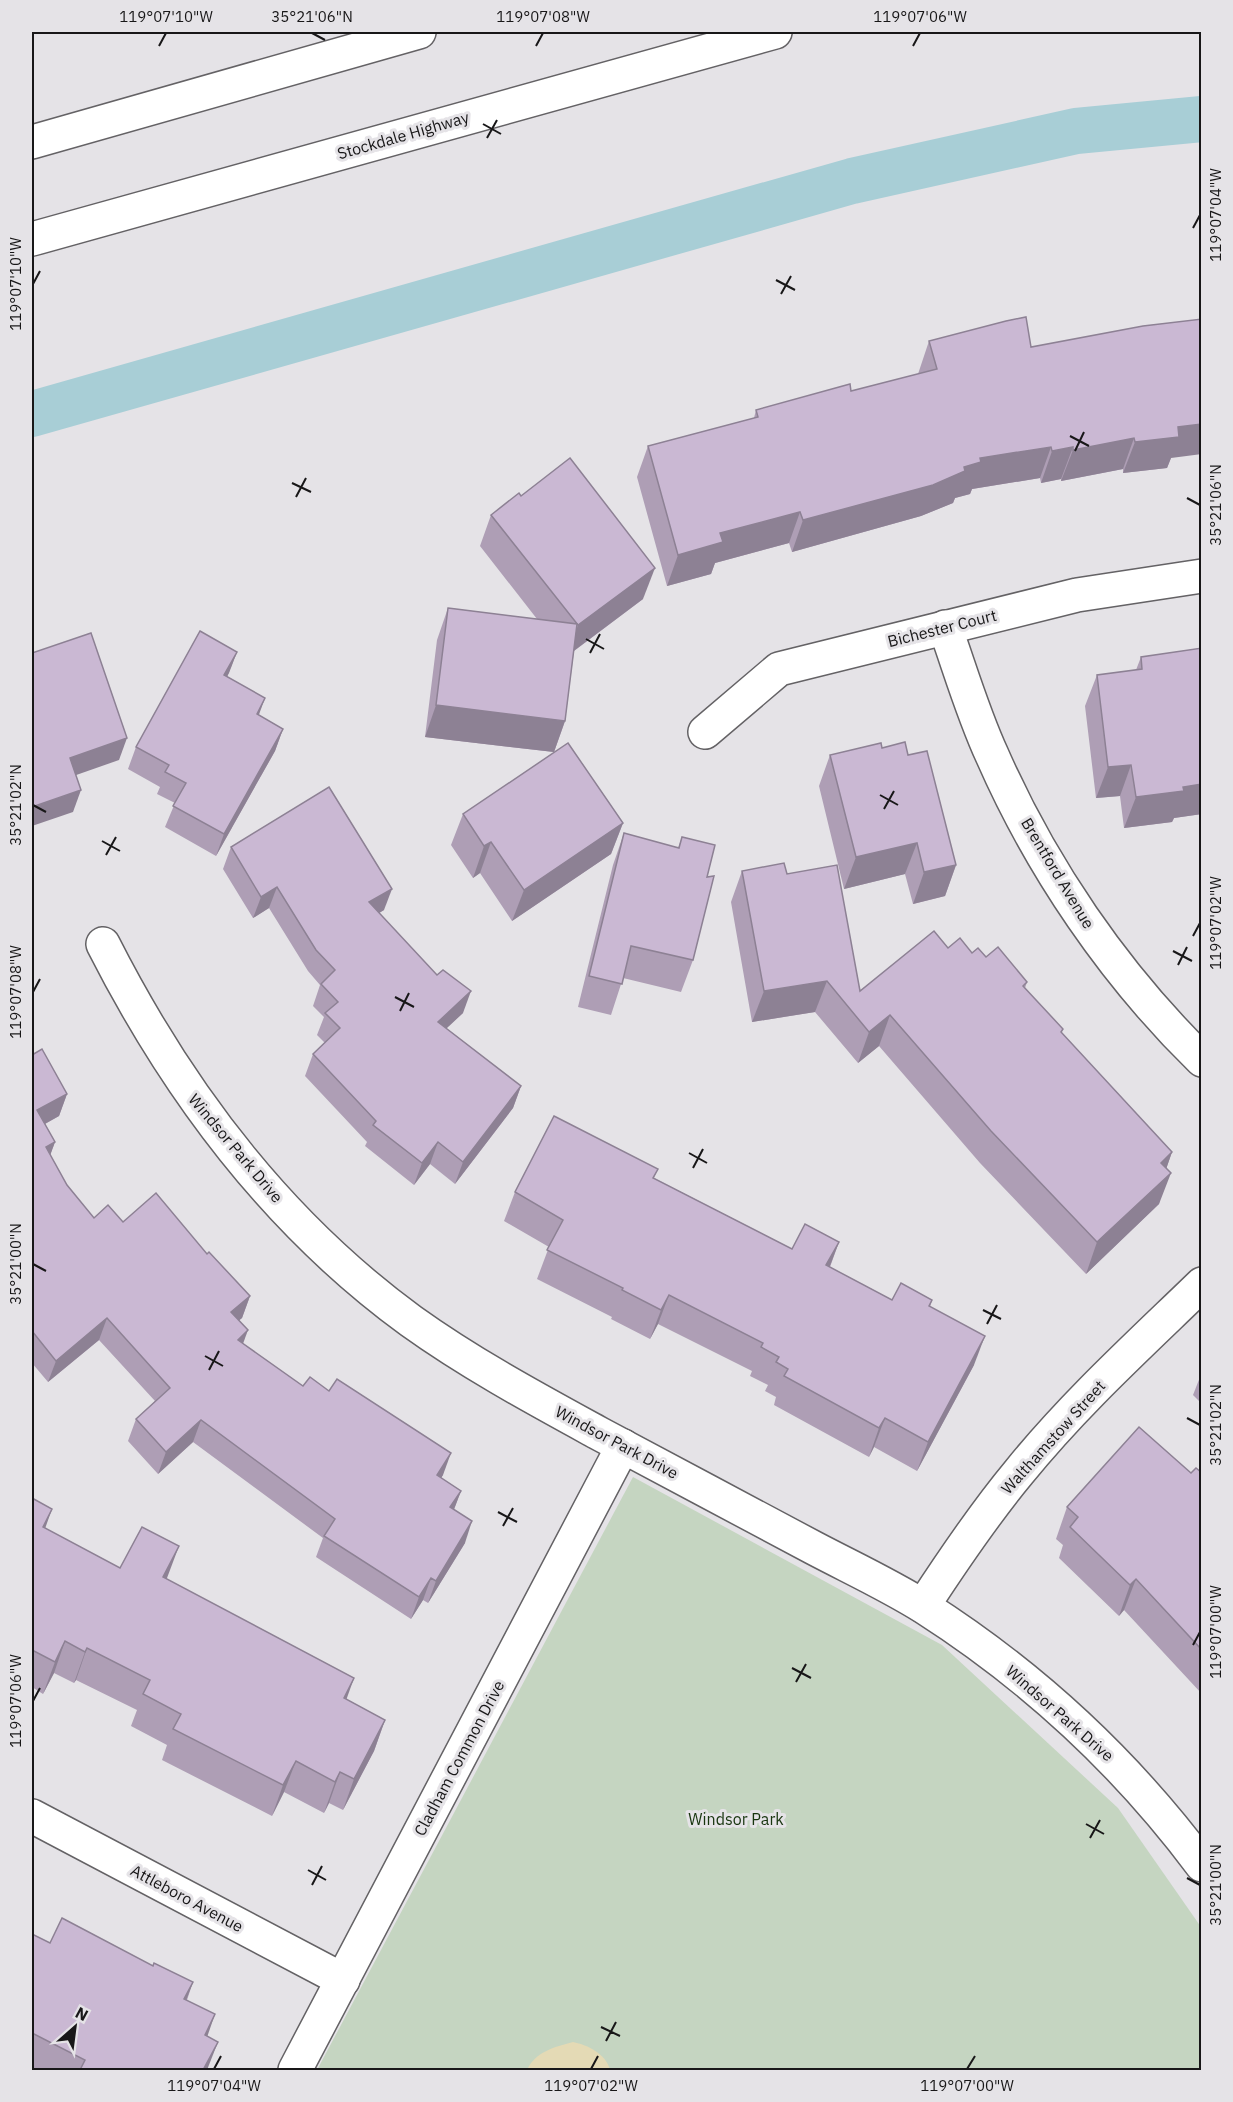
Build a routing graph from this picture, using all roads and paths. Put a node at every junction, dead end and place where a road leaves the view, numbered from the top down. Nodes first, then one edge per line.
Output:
1 (418, 32) edge
2 (775, 32) edge
3 (32, 142) edge
4 (32, 239) edge
5 (1202, 576) edge
6 (945, 627) junction
7 (705, 732) dead end
8 (103, 944) dead end
9 (1202, 1060) edge
10 (1202, 1284) edge
11 (623, 1446) junction
12 (923, 1606) junction
13 (32, 1816) edge
14 (1202, 1865) edge
15 (343, 1980) junction
16 (296, 2070) edge

1 - 3 street
2 - 4 street, Stockdale Highway
5 - 6 street, Bichester Court
6 - 7 street, Bichester Court
6 - 9 street, Brentford Avenue
8 - 11 street, Windsor Park Drive
10 - 12 street, Walthamstow Street
11 - 12 street, Windsor Park Drive
11 - 15 street, Cladham Common Drive
12 - 14 street, Windsor Park Drive
13 - 15 street, Attleboro Avenue
15 - 16 street, Cladham Common Drive

